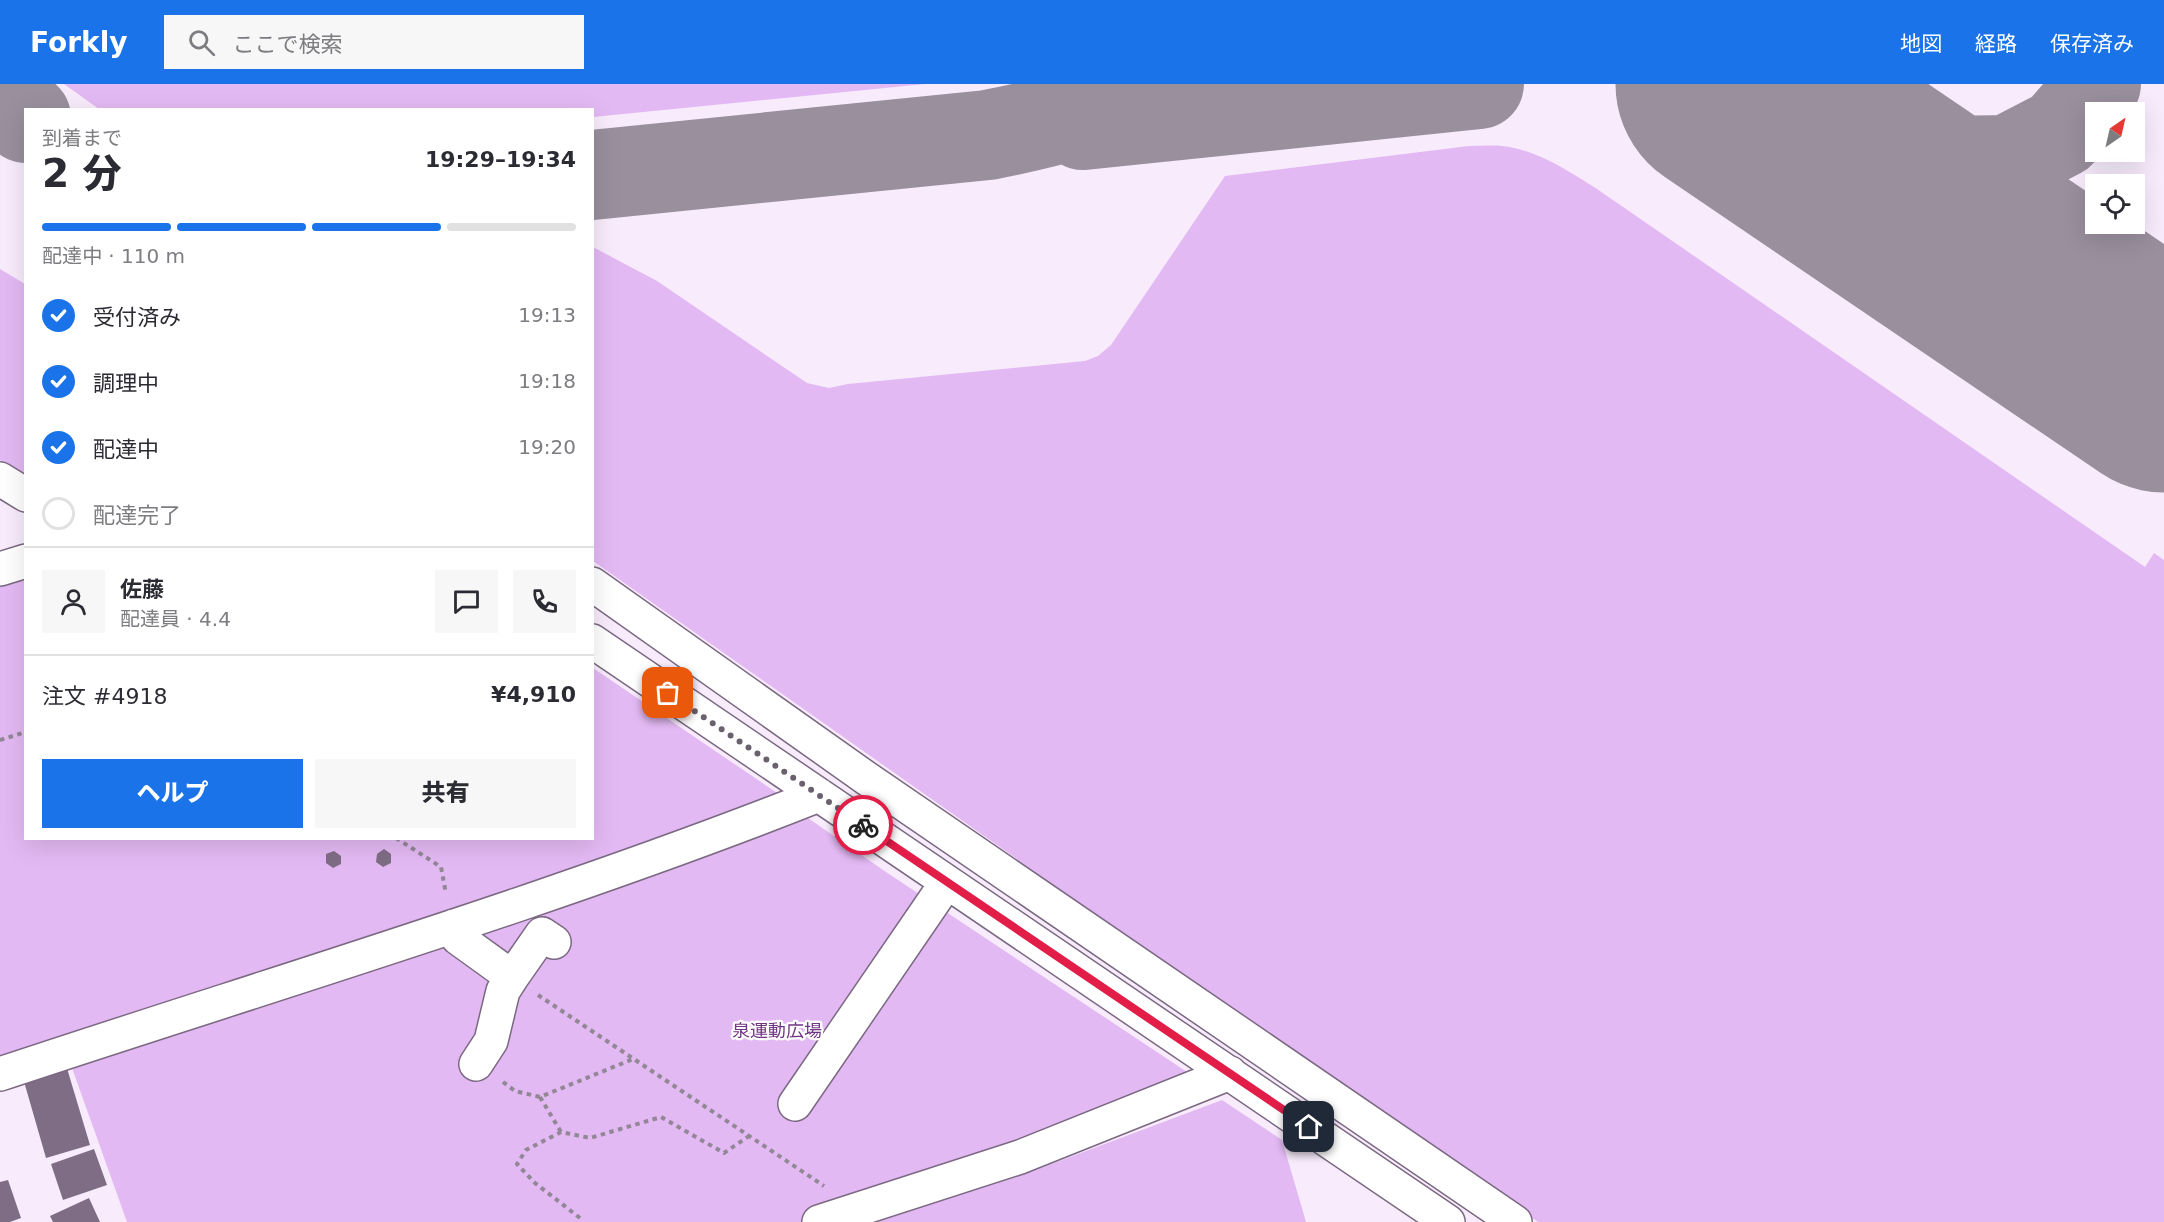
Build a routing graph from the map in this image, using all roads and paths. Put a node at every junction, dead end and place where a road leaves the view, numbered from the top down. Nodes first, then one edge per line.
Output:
1 (0, 479) edge
2 (24, 496) edge
3 (24, 498) edge
4 (0, 507) edge
5 (24, 562) edge
6 (0, 569) edge
7 (594, 585) edge
8 (594, 642) edge
9 (24, 733) edge
10 (0, 740) edge
11 (819, 795) junction
12 (399, 840) edge
13 (947, 882) junction
14 (454, 926) junction
15 (554, 942) dead end
16 (521, 982) junction
17 (633, 1059) junction
18 (478, 1060) joint
19 (1230, 1073) junction
20 (0, 1074) edge
21 (540, 1097) junction
22 (795, 1104) dead end
23 (561, 1132) junction
24 (749, 1136) junction
25 (829, 1190) dead end
26 (580, 1218) dead end
27 (819, 1222) edge
28 (1448, 1222) edge
29 (1515, 1222) edge

1 - 2 street
3 - 4 street
5 - 6 street
7 - 29 street
8 - 11 street
9 - 10 path
11 - 13 street
11 - 14 street
12 - 14 path
13 - 19 street
13 - 22 street
14 - 16 street
14 - 20 street
15 - 16 street
16 - 17 path
16 - 18 street
17 - 21 path
17 - 24 path
18 - 21 path
19 - 27 street
19 - 28 street
21 - 23 path
23 - 24 path
23 - 26 path
24 - 25 path

